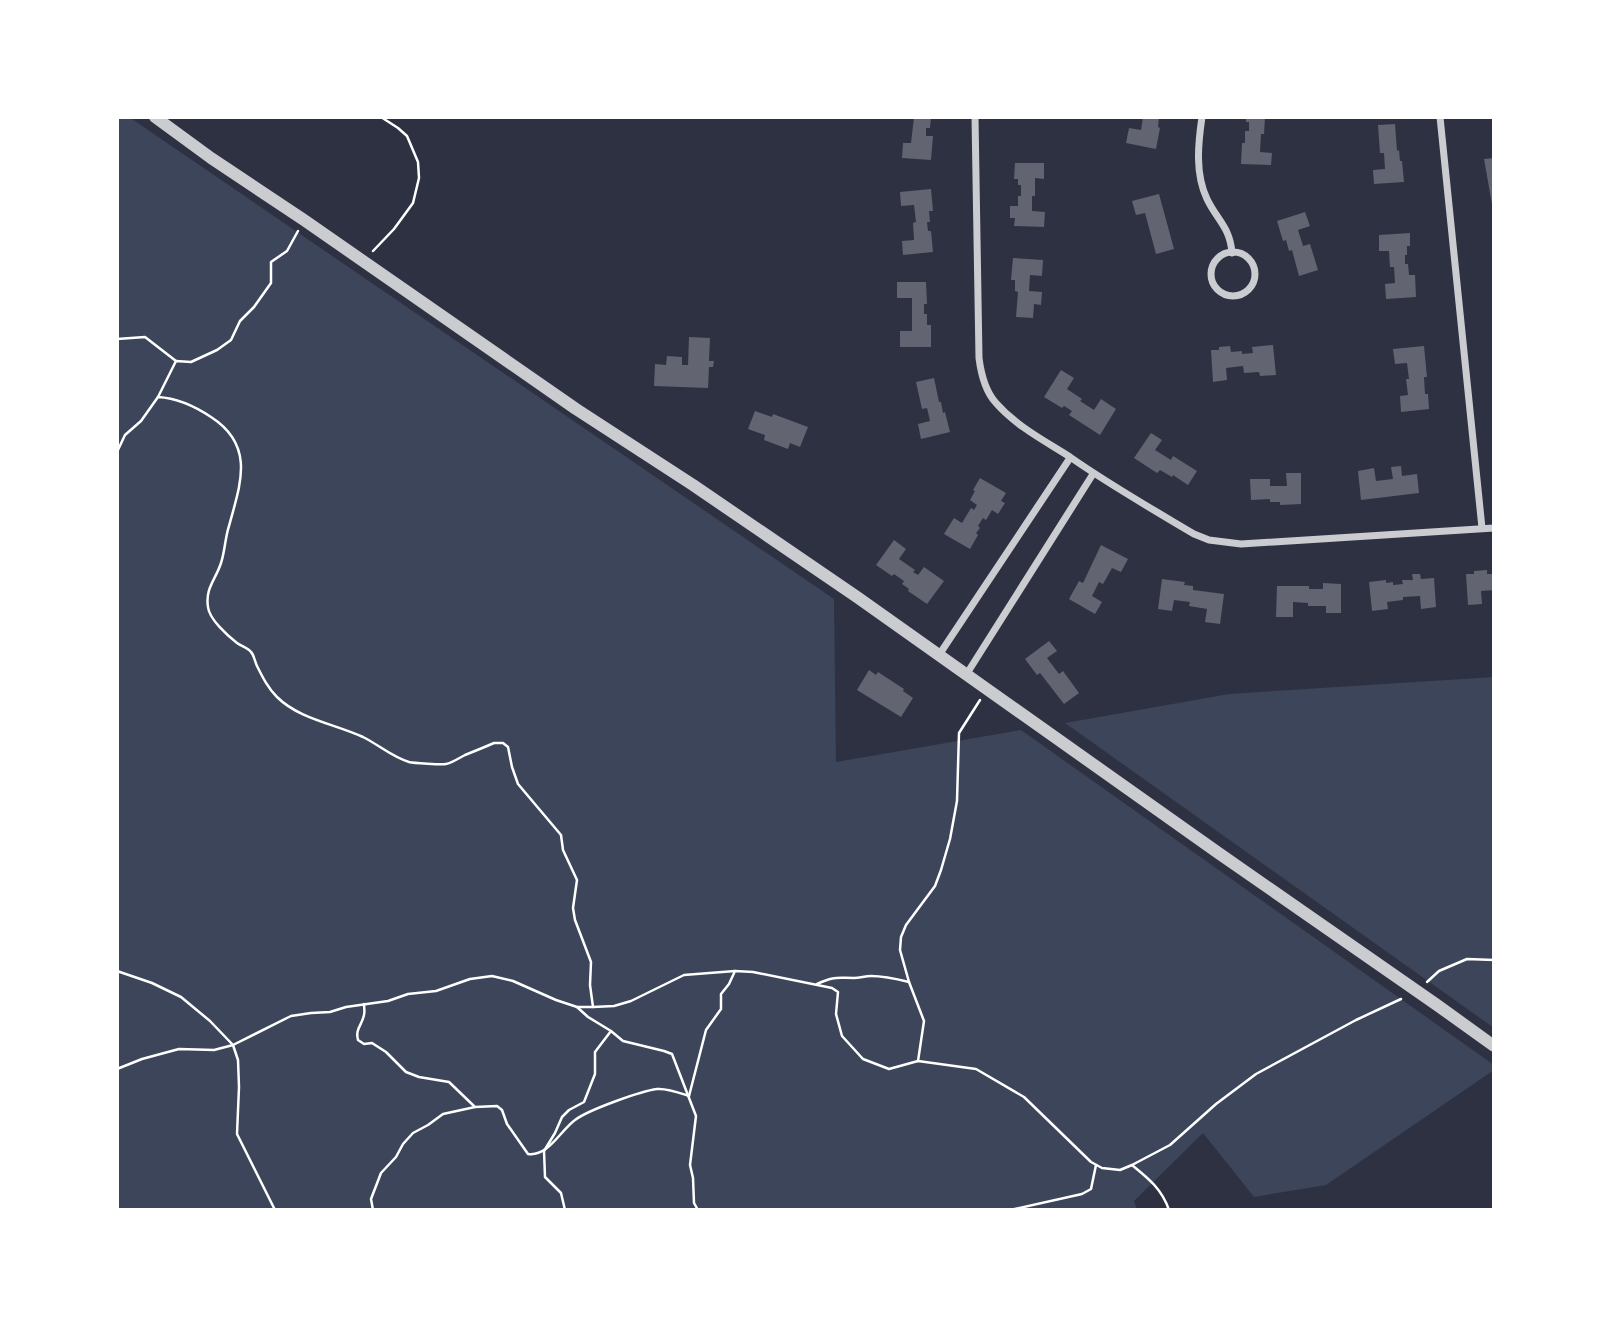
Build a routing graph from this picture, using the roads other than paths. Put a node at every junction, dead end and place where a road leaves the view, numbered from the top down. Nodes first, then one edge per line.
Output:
1 (155, 117) edge
2 (975, 117) edge
3 (1202, 117) edge
4 (1440, 117) edge
5 (1232, 253) junction
6 (1070, 457) junction
7 (1093, 474) junction
8 (1482, 528) junction
9 (1494, 528) edge
10 (939, 655) junction
11 (966, 675) junction
12 (1494, 1046) edge

1 - 10 street
2 - 6 street
3 - 5 street
4 - 8 street
5 - 5 street
6 - 7 street
6 - 10 street
7 - 8 street
7 - 11 street
8 - 9 street
10 - 11 street
11 - 12 street

